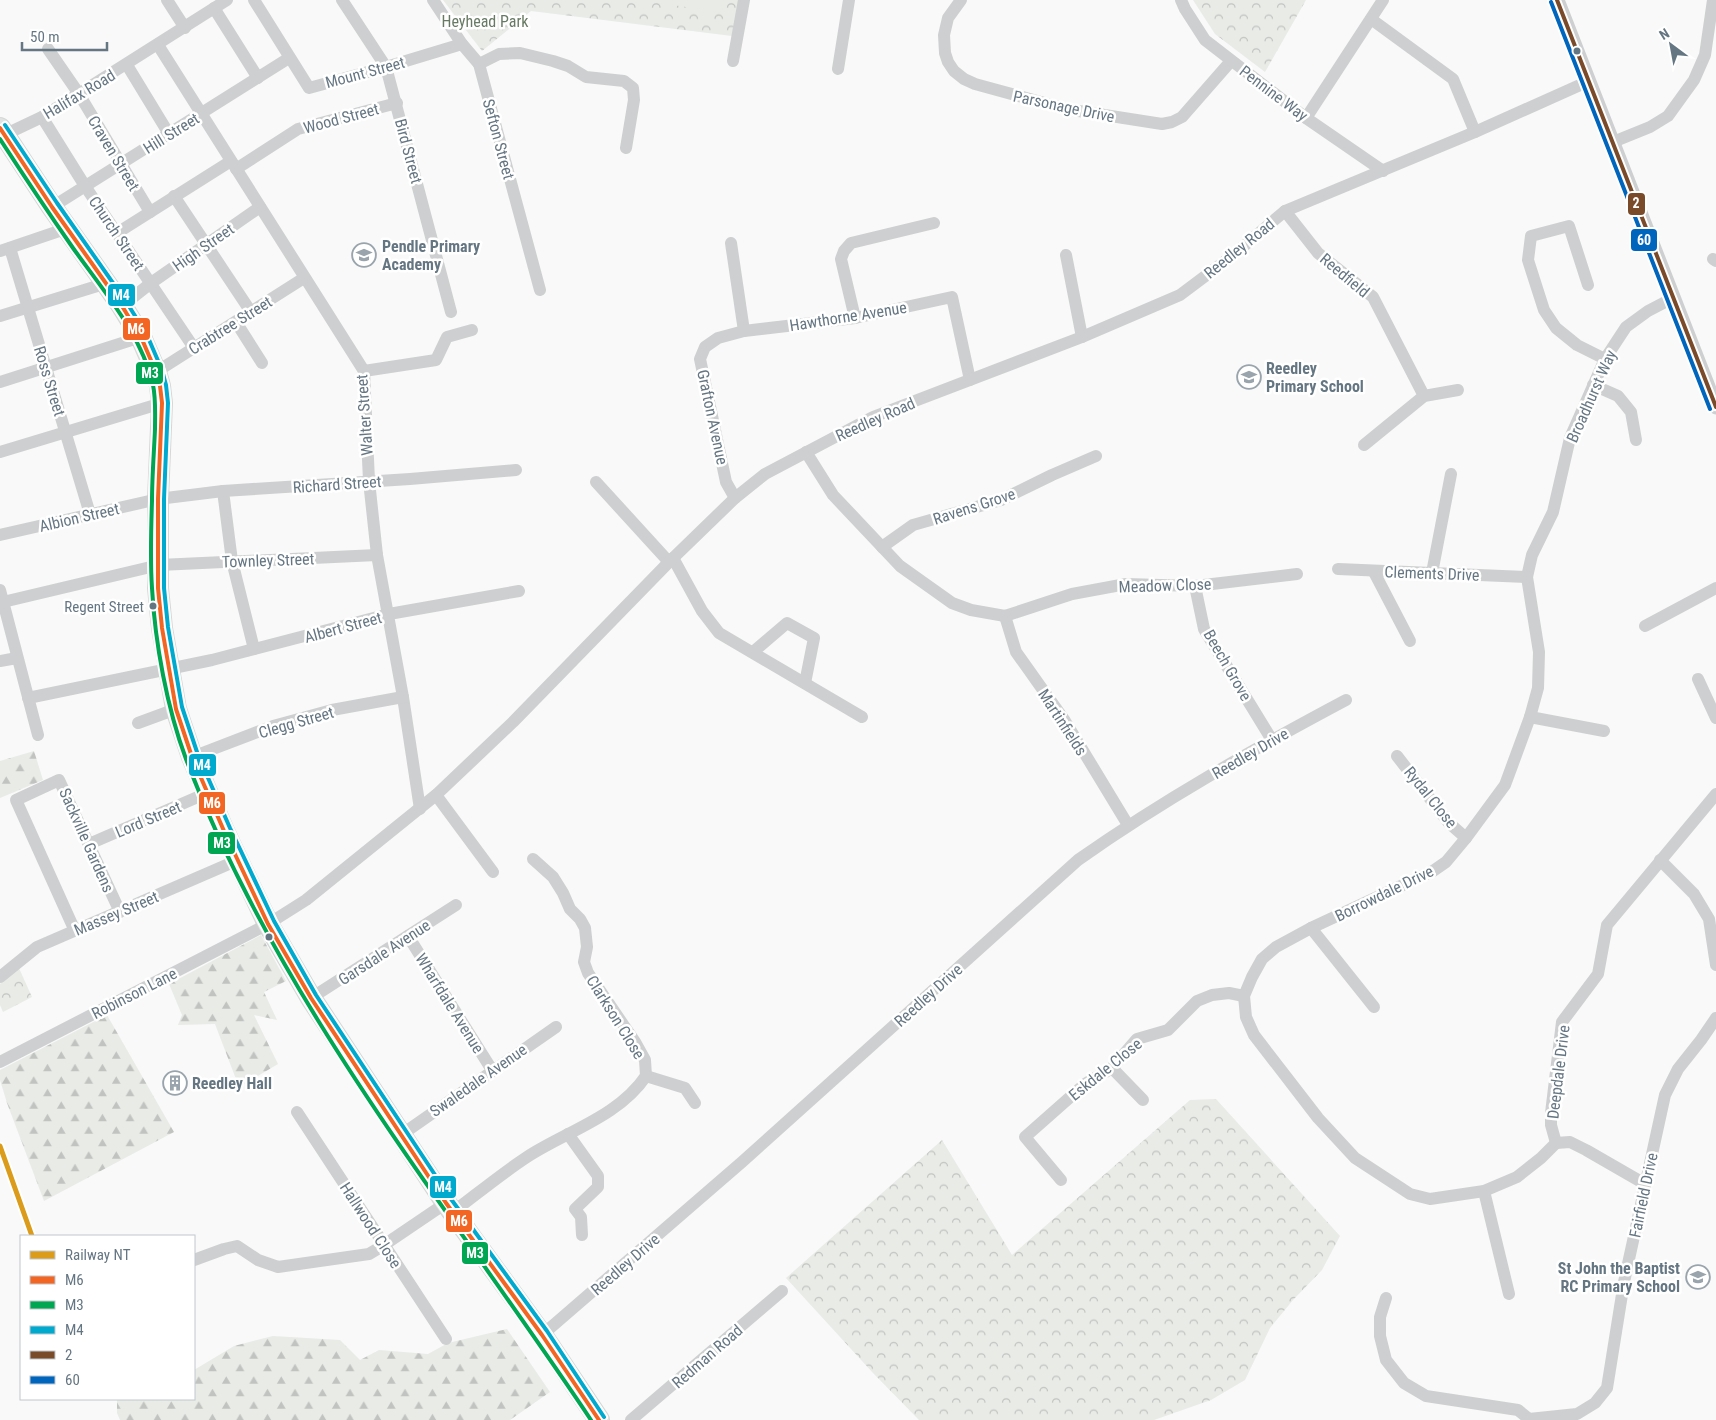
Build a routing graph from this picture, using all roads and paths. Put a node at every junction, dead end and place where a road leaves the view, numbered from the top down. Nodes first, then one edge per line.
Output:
1 (167, 0) edge
2 (227, 0) edge
3 (254, 0) edge
4 (342, 0) edge
5 (433, 0) edge
6 (744, 0) edge
7 (849, 0) edge
8 (961, 0) edge
9 (1181, 0) edge
10 (1383, 0) edge
11 (1557, 0) edge
12 (1713, 0) edge
13 (214, 8) junction
14 (1371, 19) junction
15 (1713, 20) edge
16 (185, 28) junction
17 (462, 44) junction
18 (158, 45) junction
19 (48, 49) dead end
20 (1711, 54) edge
21 (290, 58) junction
22 (733, 61) dead end
23 (1231, 61) junction
24 (479, 64) junction
25 (127, 65) junction
26 (386, 67) junction
27 (838, 69) dead end
28 (258, 78) junction
29 (1589, 81) junction
30 (79, 94) junction
31 (397, 103) junction
32 (201, 114) junction
33 (42, 117) junction
34 (1306, 118) junction
35 (2, 132) edge
36 (1475, 132) junction
37 (169, 134) junction
38 (1613, 142) junction
39 (626, 148) dead end
40 (121, 164) junction
41 (233, 165) junction
42 (1383, 171) junction
43 (85, 186) junction
44 (174, 196) junction
45 (52, 207) junction
46 (260, 207) junction
47 (1285, 211) junction
48 (150, 212) junction
49 (934, 223) dead end
50 (68, 228) junction
51 (117, 234) junction
52 (731, 243) dead end
53 (206, 244) junction
54 (5, 250) edge
55 (1066, 255) dead end
56 (304, 278) junction
57 (107, 283) junction
58 (150, 283) junction
59 (1588, 285) dead end
60 (540, 290) dead end
61 (1673, 298) junction
62 (122, 306) junction
63 (27, 308) junction
64 (251, 312) junction
65 (452, 312) dead end
66 (0, 316) edge
67 (855, 318) junction
68 (236, 322) junction
69 (472, 330) dead end
70 (744, 331) junction
71 (141, 337) junction
72 (1082, 337) junction
73 (194, 348) junction
74 (1605, 359) junction
75 (262, 363) dead end
76 (45, 367) junction
77 (364, 371) junction
78 (156, 372) junction
79 (970, 380) junction
80 (0, 382) edge
81 (1593, 385) junction
82 (1458, 390) dead end
83 (1424, 396) junction
84 (162, 403) junction
85 (1716, 407) edge
86 (65, 432) junction
87 (1636, 440) dead end
88 (1364, 445) dead end
89 (0, 452) edge
90 (806, 452) junction
91 (1096, 456) dead end
92 (516, 470) dead end
93 (1451, 474) dead end
94 (369, 481) junction
95 (596, 482) dead end
96 (223, 491) junction
97 (735, 498) junction
98 (158, 499) junction
99 (90, 514) junction
100 (0, 535) edge
101 (882, 547) junction
102 (377, 555) junction
103 (671, 560) junction
104 (232, 561) junction
105 (159, 564) junction
106 (1338, 569) dead end
107 (1374, 572) junction
108 (1432, 573) junction
109 (1297, 574) dead end
110 (1527, 577) junction
111 (1195, 586) junction
112 (1716, 588) edge
113 (519, 591) dead end
114 (2, 596) edge
115 (389, 614) junction
116 (1005, 616) junction
117 (1645, 626) dead end
118 (1410, 641) dead end
119 (254, 648) junction
120 (752, 652) junction
121 (17, 658) junction
122 (0, 661) edge
123 (169, 670) junction
124 (1698, 679) dead end
125 (805, 683) junction
126 (28, 698) junction
127 (403, 698) junction
128 (1346, 700) dead end
129 (176, 709) junction
130 (862, 717) dead end
131 (1530, 717) junction
132 (1716, 718) edge
133 (138, 723) dead end
134 (1604, 731) dead end
135 (38, 735) dead end
136 (1272, 740) junction
137 (1397, 756) dead end
138 (192, 757) junction
139 (206, 793) junction
140 (1716, 794) edge
141 (436, 795) junction
142 (420, 809) junction
143 (1128, 825) junction
144 (1466, 838) junction
145 (89, 844) junction
146 (533, 859) dead end
147 (238, 860) junction
148 (1660, 860) junction
149 (493, 872) dead end
150 (456, 905) dead end
151 (120, 912) junction
152 (268, 924) junction
153 (1311, 928) junction
154 (75, 931) junction
155 (408, 936) junction
156 (1716, 965) edge
157 (0, 977) edge
158 (1244, 996) junction
159 (312, 998) junction
160 (1374, 1007) dead end
161 (1716, 1018) edge
162 (556, 1027) dead end
163 (0, 1062) edge
164 (1112, 1068) junction
165 (492, 1070) junction
166 (646, 1076) junction
167 (1143, 1100) dead end
168 (695, 1103) dead end
169 (297, 1112) dead end
170 (568, 1134) junction
171 (401, 1135) junction
172 (1556, 1142) junction
173 (1061, 1180) dead end
174 (1645, 1184) junction
175 (1484, 1192) junction
176 (449, 1208) junction
177 (582, 1235) dead end
178 (384, 1245) junction
179 (195, 1260) edge
180 (782, 1291) dead end
181 (1509, 1294) dead end
182 (1386, 1298) dead end
183 (542, 1335) junction
184 (446, 1339) dead end
185 (599, 1420) edge
186 (632, 1420) edge
187 (1529, 1420) edge

1 - 16 street
2 - 13 street, Halifax Road
3 - 21 street, Mount Street
4 - 26 street, Bird Street
5 - 17 street, Sefton Street
6 - 22 street
7 - 27 street
8 - 23 street, Parsonage Drive
9 - 23 street, Pennine Way
10 - 14 street
11 - 29 street
12 - 15 street
13 - 16 street, Halifax Road
13 - 28 street
14 - 34 street
14 - 36 street
15 - 20 street
16 - 18 street, Halifax Road
17 - 24 street, Sefton Street
17 - 26 street, Mount Street
18 - 25 street, Halifax Road
18 - 32 street, Walter Street
19 - 30 street, Craven Street
20 - 38 street
21 - 26 street, Mount Street
21 - 28 street, Hill Street
23 - 34 street, Pennine Way
24 - 39 street
24 - 60 street, Sefton Street
25 - 30 street, Halifax Road
25 - 37 street
26 - 31 street, Bird Street
28 - 32 street, Hill Street
29 - 36 street, Reedley Road
29 - 38 street
30 - 33 street, Halifax Road
30 - 40 street, Craven Street
31 - 41 street, Wood Street
31 - 65 street, Bird Street
32 - 37 street, Hill Street
32 - 41 street, Walter Street
33 - 35 street, Halifax Road
33 - 43 street, Church Street
34 - 42 street, Pennine Way
35 - 45 highway
36 - 42 street, Reedley Road
37 - 40 street, Hill Street
38 - 61 street
40 - 43 street, Hill Street
40 - 48 street, Craven Street
41 - 44 street, Wood Street
41 - 46 street, Walter Street
42 - 47 street, Reedley Road
43 - 45 street, Hill Street
43 - 51 street, Church Street
44 - 48 street, Wood Street
44 - 53 street
45 - 50 highway
46 - 53 street, High Street
46 - 56 street, Walter Street
47 - 72 street, Reedley Road
47 - 83 street, Reedfield
48 - 51 street, Wood Street
49 - 67 street
50 - 54 street
50 - 57 highway
51 - 58 street, Church Street
52 - 70 street
53 - 58 street, High Street
53 - 64 street
54 - 63 street, Ross Street
55 - 72 street
56 - 64 street, Crabtree Street
56 - 77 street, Walter Street
57 - 62 highway
57 - 63 street
58 - 62 street, High Street
58 - 73 street, Church Street
59 - 74 street
61 - 74 street, Broadhurst Way
61 - 85 street
62 - 71 highway
63 - 66 street
63 - 76 street, Ross Street
64 - 68 street, Crabtree Street
67 - 70 street, Hawthorne Avenue
67 - 79 street, Hawthorne Avenue
68 - 73 street, Crabtree Street
68 - 75 street
69 - 77 street
70 - 97 street, Grafton Avenue
71 - 76 street
71 - 78 highway
72 - 79 street, Reedley Road
73 - 78 street, Crabtree Street
74 - 81 street, Broadhurst Way
76 - 80 street
76 - 86 street, Ross Street
77 - 94 street, Walter Street
78 - 84 highway
79 - 90 street, Reedley Road
81 - 87 street
81 - 110 street, Broadhurst Way
82 - 83 street
83 - 88 street
84 - 86 street
84 - 98 highway
86 - 89 street
86 - 99 street, Ross Street
90 - 97 street, Reedley Road
90 - 101 street, Meadow Close
91 - 101 street, Ravens Grove
92 - 94 street, Richard Street
93 - 108 street
94 - 96 street, Richard Street
94 - 102 street, Walter Street
95 - 103 street
96 - 98 street, Richard Street
96 - 104 street
97 - 103 street, Reedley Road
98 - 99 street, Albion Street
98 - 105 highway
99 - 100 street, Albion Street
101 - 116 street, Meadow Close
102 - 104 street, Townley Street
102 - 115 street, Walter Street
103 - 120 street
103 - 141 street, Reedley Road
104 - 105 street, Townley Street
104 - 119 street
105 - 114 street
105 - 123 highway
106 - 107 street, Clements Drive
107 - 108 street, Clements Drive
107 - 118 street
108 - 110 street, Clements Drive
109 - 111 street, Meadow Close
110 - 131 street, Borrowdale Drive
111 - 116 street, Meadow Close
111 - 136 street, Beech Grove
112 - 117 street
113 - 115 street, Albert Street
114 - 121 street
115 - 119 street, Albert Street
115 - 127 street, Walter Street
116 - 143 street, Martinfields
119 - 123 street, Albert Street
120 - 125 street
120 - 125 street
121 - 122 street
121 - 126 street
123 - 126 street, Albert Street
123 - 129 highway
124 - 132 street
125 - 130 street
126 - 135 street
127 - 138 street, Clegg Street
127 - 142 street, Walter Street
128 - 136 street, Reedley Drive
129 - 133 street
129 - 138 highway
131 - 134 street
131 - 144 street, Borrowdale Drive
136 - 143 street, Reedley Drive
137 - 144 street, Rydal Close
138 - 139 highway
139 - 145 street, Lord Street
139 - 147 highway
140 - 148 street, Deepdale Drive
141 - 142 street, Reedley Road
141 - 149 street
142 - 152 street, Reedley Road
143 - 183 street, Reedley Drive
144 - 153 street, Borrowdale Drive
145 - 151 street, Sackville Gardens
145 - 154 street, Sackville Gardens
146 - 166 street, Clarkson Close
147 - 151 street, Massey Street
147 - 152 highway
148 - 156 street
148 - 172 street, Deepdale Drive
150 - 155 street, Garsdale Avenue
151 - 154 street, Massey Street
152 - 159 highway
152 - 163 street, Robinson Lane
153 - 158 street, Borrowdale Drive
153 - 160 street
154 - 157 street, Massey Street
155 - 159 street, Garsdale Avenue
155 - 165 street, Wharfdale Avenue
158 - 164 street, Eskdale Close
158 - 175 street, Deepdale Drive
159 - 171 highway
161 - 174 street, Fairfield Drive
162 - 165 street, Swaledale Avenue
164 - 167 street
164 - 173 street, Eskdale Close
165 - 171 street, Swaledale Avenue
166 - 168 street, Clarkson Close
166 - 170 street
169 - 178 street, Hallwood Close
170 - 176 street
170 - 177 street
171 - 176 highway
172 - 174 street
172 - 175 street, Deepdale Drive
174 - 187 street, Fairfield Drive
175 - 181 street
176 - 178 street
176 - 183 highway
178 - 179 street
178 - 184 street, Hallwood Close
180 - 186 street, Redman Road
182 - 187 street
183 - 185 highway

